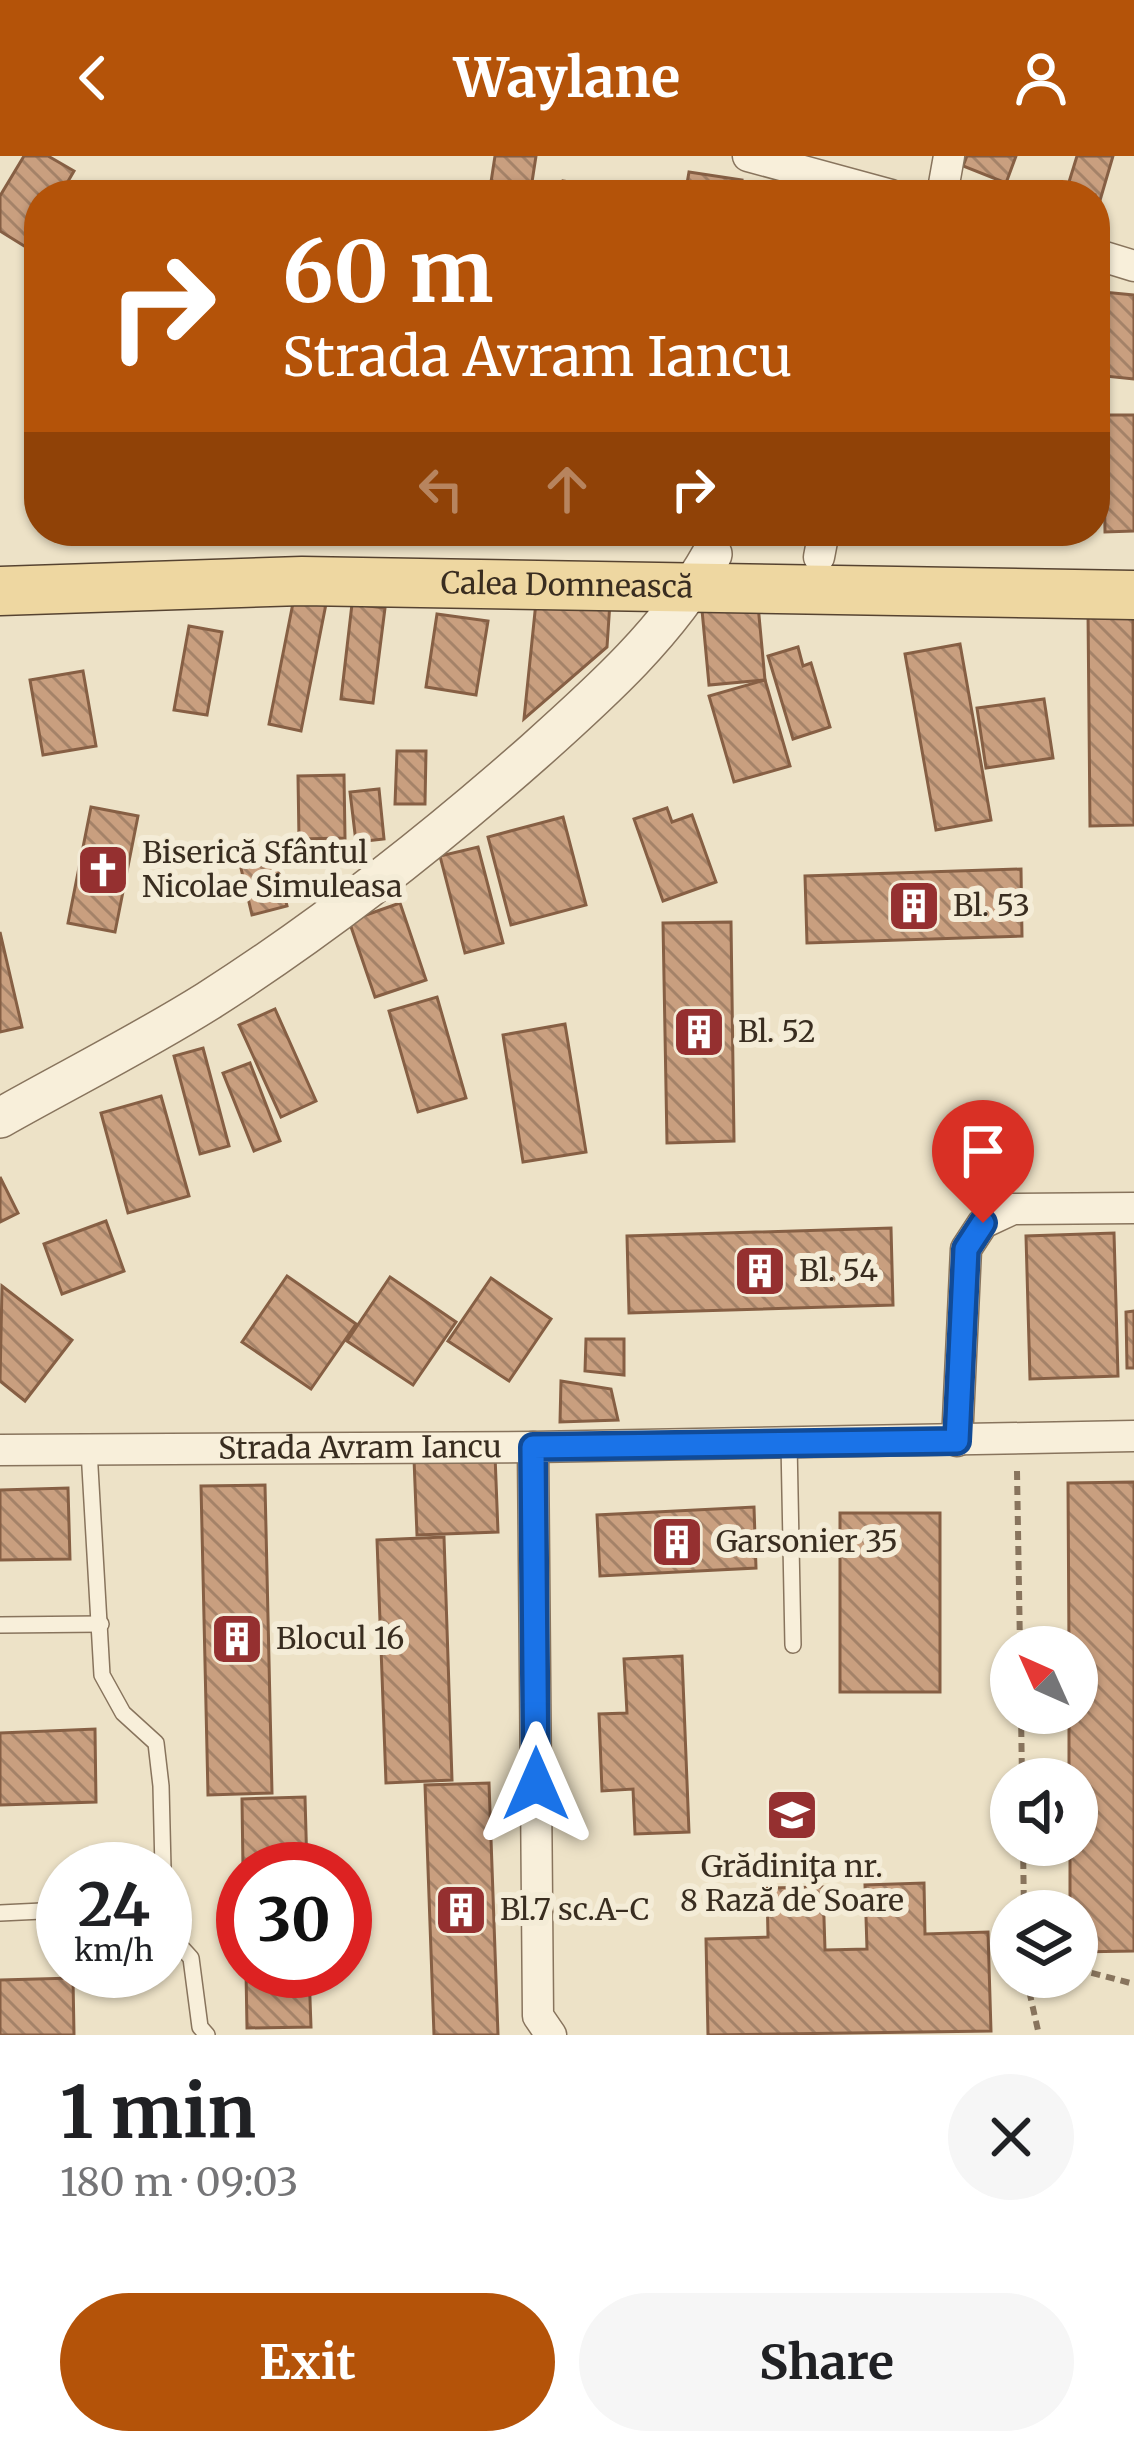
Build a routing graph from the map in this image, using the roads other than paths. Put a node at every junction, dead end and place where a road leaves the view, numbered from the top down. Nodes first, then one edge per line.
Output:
1 (748, 156) edge
2 (835, 180) edge
3 (812, 546) edge
4 (851, 546) edge
5 (0, 563) edge
6 (1134, 565) edge
7 (703, 569) junction
8 (0, 591) edge
9 (1134, 595) edge
10 (0, 1118) edge
11 (1134, 1208) edge
12 (1134, 1436) edge
13 (957, 1441) junction
14 (789, 1443) junction
15 (533, 1447) junction
16 (0, 1450) edge
17 (89, 1450) junction
18 (101, 1624) junction
19 (0, 1625) edge
20 (793, 1645) dead end
21 (162, 1842) edge
22 (36, 1911) edge
23 (0, 1913) edge
24 (192, 1970) edge
25 (202, 2032) edge
26 (551, 2035) edge

1 - 2 street
3 - 7 main road, Calea Domnească
4 - 6 main road, Calea Domnească
5 - 7 main road, Calea Domnească
7 - 8 main road, Calea Domnească
7 - 9 main road, Calea Domnească
7 - 10 street
11 - 13 street
12 - 13 street, Strada Avram Iancu
13 - 14 street, Strada Avram Iancu
14 - 15 street, Strada Avram Iancu
14 - 20 lane
15 - 17 street, Strada Avram Iancu
15 - 26 street
16 - 17 street, Strada Avram Iancu
17 - 18 lane
18 - 19 lane
18 - 21 lane
22 - 23 lane
24 - 25 lane

